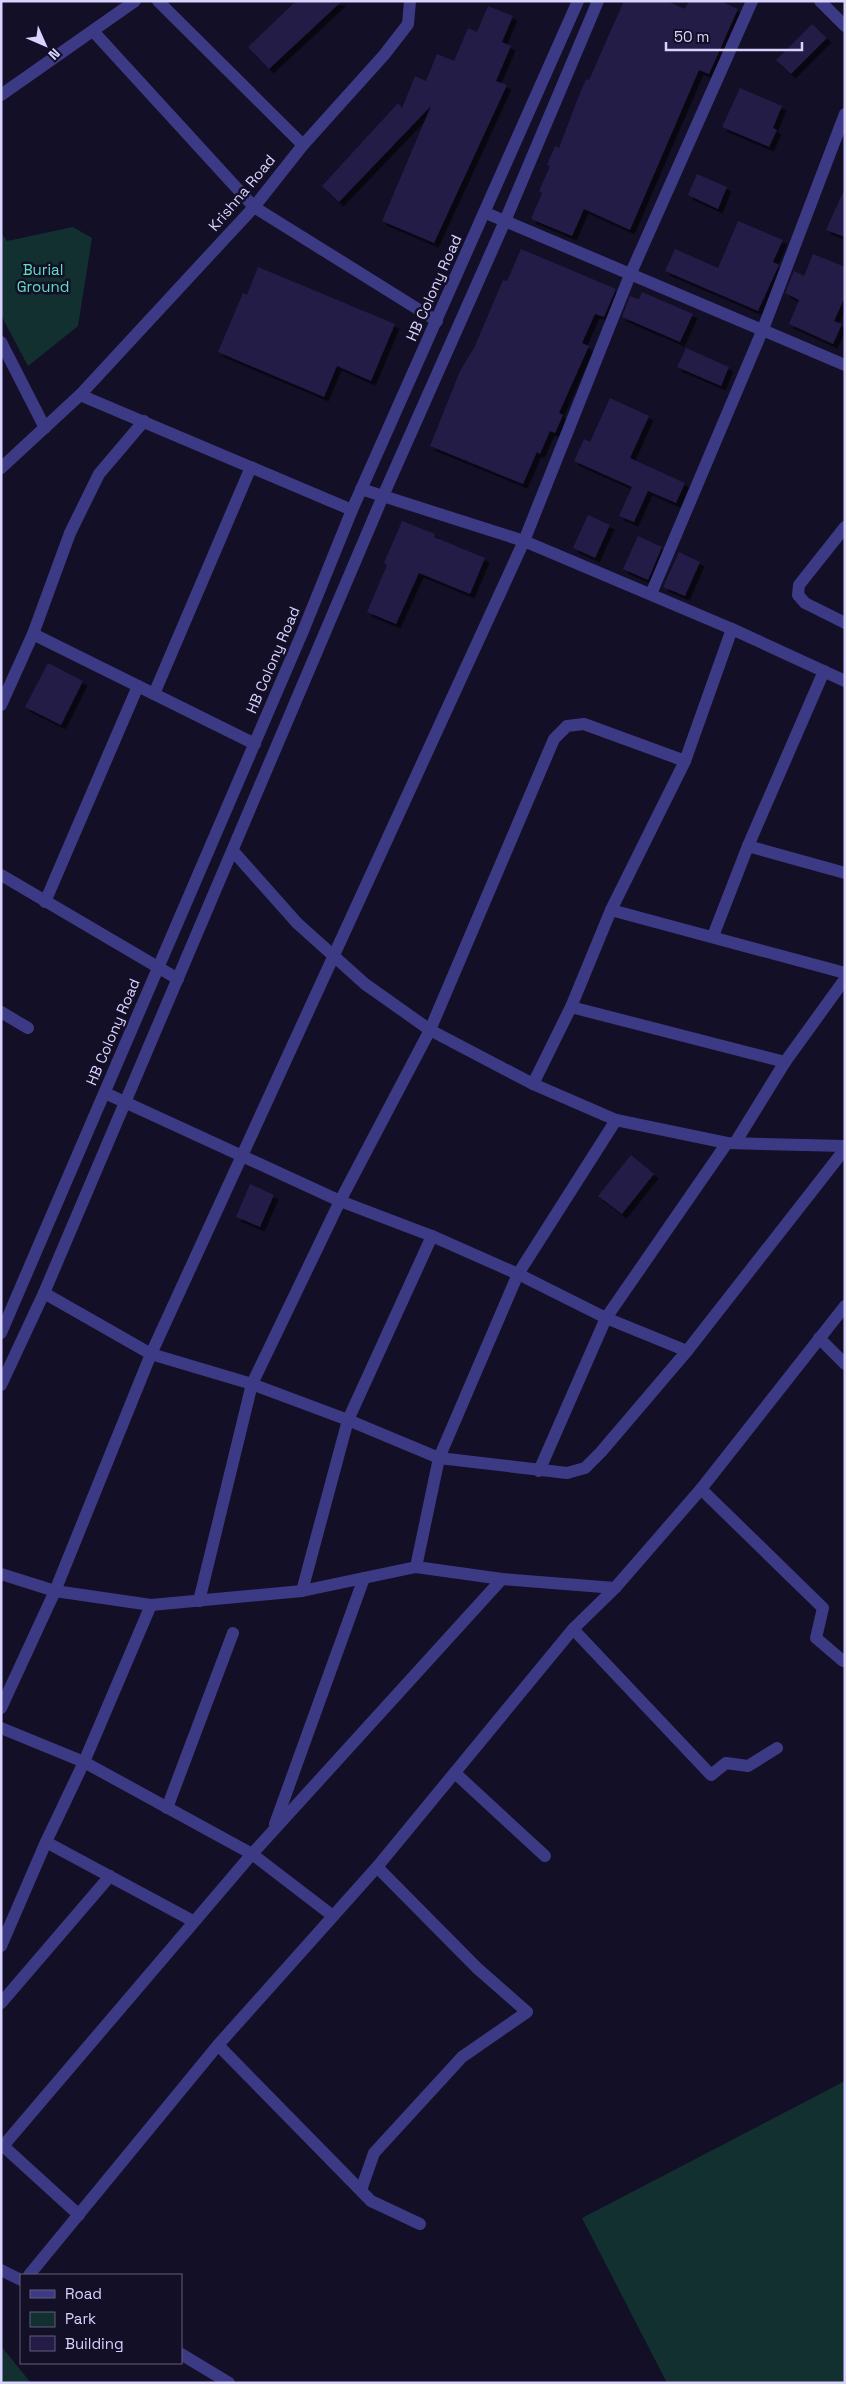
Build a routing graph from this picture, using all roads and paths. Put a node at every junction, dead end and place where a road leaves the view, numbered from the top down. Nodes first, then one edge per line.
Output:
1 (135, 1) edge
2 (158, 1) edge
3 (410, 1) edge
4 (578, 1) edge
5 (598, 1) edge
6 (752, 1) edge
7 (820, 1) edge
8 (845, 26) edge
9 (93, 32) junction
10 (1, 95) edge
11 (845, 114) edge
12 (303, 145) junction
13 (254, 207) junction
14 (486, 213) junction
15 (505, 221) junction
16 (630, 275) junction
17 (437, 320) junction
18 (763, 329) junction
19 (1, 342) edge
20 (845, 365) edge
21 (80, 395) junction
22 (144, 421) junction
23 (45, 428) junction
24 (251, 467) junction
25 (1, 468) edge
26 (361, 488) junction
27 (383, 496) junction
28 (352, 510) junction
29 (845, 528) edge
30 (524, 541) junction
31 (651, 594) junction
32 (845, 623) edge
33 (732, 629) junction
34 (34, 634) junction
35 (824, 671) junction
36 (845, 681) edge
37 (138, 686) junction
38 (154, 694) junction
39 (1, 705) edge
40 (254, 744) junction
41 (685, 761) junction
42 (748, 846) junction
43 (233, 851) junction
44 (845, 873) edge
45 (1, 874) edge
46 (45, 902) junction
47 (611, 910) junction
48 (713, 936) junction
49 (333, 955) junction
50 (158, 969) junction
51 (845, 973) edge
52 (178, 979) junction
53 (845, 979) edge
54 (571, 1007) junction
55 (1, 1012) edge
56 (28, 1028) dead end
57 (430, 1030) junction
58 (785, 1062) junction
59 (534, 1084) junction
60 (105, 1093) junction
61 (125, 1101) junction
62 (616, 1120) junction
63 (731, 1143) junction
64 (845, 1148) edge
65 (241, 1156) junction
66 (340, 1201) junction
67 (432, 1236) junction
68 (518, 1274) junction
69 (44, 1293) junction
70 (845, 1306) edge
71 (606, 1318) junction
72 (1, 1333) edge
73 (819, 1338) junction
74 (687, 1351) junction
75 (151, 1354) junction
76 (845, 1364) edge
77 (252, 1384) junction
78 (1, 1385) edge
79 (348, 1420) junction
80 (439, 1458) junction
81 (539, 1471) junction
82 (701, 1489) junction
83 (416, 1567) junction
84 (1, 1574) edge
85 (364, 1578) junction
86 (502, 1579) junction
87 (615, 1588) junction
88 (55, 1591) junction
89 (302, 1591) junction
90 (199, 1600) junction
91 (151, 1605) junction
92 (573, 1629) junction
93 (233, 1633) dead end
94 (843, 1661) dead end
95 (1, 1708) edge
96 (1, 1728) edge
97 (776, 1748) dead end
98 (84, 1762) junction
99 (454, 1773) junction
100 (167, 1808) junction
101 (272, 1831) junction
102 (46, 1842) junction
103 (252, 1854) junction
104 (545, 1856) dead end
105 (377, 1867) junction
106 (110, 1876) junction
107 (333, 1916) junction
108 (194, 1921) junction
109 (1, 1946) edge
110 (1, 2003) edge
111 (218, 2045) junction
112 (2, 2145) edge
113 (361, 2190) junction
114 (80, 2215) junction
115 (420, 2224) dead end
116 (1, 2270) edge
117 (30, 2274) edge
118 (20, 2280) edge
119 (182, 2355) edge
120 (230, 2383) edge

1 - 9 street
2 - 12 street
3 - 12 street, Krishna Road
4 - 14 street, HB Colony Road
5 - 15 street
6 - 16 street
7 - 8 street
9 - 10 street
9 - 13 street
11 - 18 street
12 - 13 street, Krishna Road
13 - 17 street
13 - 21 street, Krishna Road
14 - 15 street
14 - 17 street, HB Colony Road
15 - 16 street
15 - 27 street
16 - 18 street
16 - 30 street
17 - 26 street, HB Colony Road
18 - 20 street
18 - 31 street
19 - 23 street
21 - 22 street
21 - 23 street, Krishna Road
22 - 24 street
22 - 34 street
23 - 25 street, Krishna Road
24 - 28 street
24 - 38 street
26 - 27 street
26 - 28 street, HB Colony Road
27 - 30 street
27 - 43 street
28 - 40 street, HB Colony Road
29 - 32 street
30 - 31 street
30 - 49 street
31 - 33 street
33 - 35 street
33 - 41 street
34 - 37 street
34 - 39 street
35 - 36 street
35 - 42 street
37 - 38 street
37 - 46 street
38 - 40 street
40 - 50 street, HB Colony Road
41 - 47 street
41 - 57 street
42 - 44 street
42 - 48 street
43 - 49 street
43 - 52 street
45 - 46 street
46 - 50 street
47 - 48 street
47 - 54 street
48 - 51 street
49 - 57 street
49 - 65 street
50 - 52 street
50 - 60 street, HB Colony Road
52 - 61 street
53 - 58 street
54 - 58 street
54 - 59 street
55 - 56 street
57 - 59 street
57 - 66 street
58 - 63 street
59 - 62 street
60 - 61 street
60 - 72 street, HB Colony Road
61 - 65 street
61 - 69 street
62 - 63 street
62 - 68 street
63 - 64 street
63 - 71 street
64 - 74 street
65 - 66 street
65 - 75 street
66 - 67 street
66 - 77 street
67 - 68 street
67 - 79 street
68 - 71 street
68 - 80 street
69 - 75 street
69 - 78 street
70 - 73 street
71 - 74 street
71 - 81 street
73 - 76 street
73 - 82 street
74 - 81 street
75 - 77 street
75 - 88 street
77 - 79 street
77 - 90 street
79 - 80 street
79 - 89 street
80 - 81 street
80 - 83 street
82 - 87 street
82 - 94 street
83 - 85 street
83 - 86 street
84 - 88 street
85 - 89 street
85 - 101 street
86 - 87 street
86 - 101 street
87 - 92 street
88 - 91 street
88 - 95 street
89 - 90 street
90 - 91 street
91 - 98 street
92 - 97 street
92 - 99 street
93 - 100 street
96 - 98 street
98 - 100 street
98 - 102 street
99 - 104 street
99 - 105 street
100 - 103 street
101 - 103 street
102 - 106 street
102 - 109 street
103 - 107 street
103 - 108 street
105 - 107 street
105 - 113 street
106 - 108 street
106 - 110 street
107 - 111 street
108 - 112 street
111 - 113 street
111 - 114 street
112 - 114 street
113 - 115 street
114 - 117 street
116 - 118 street
119 - 120 street

